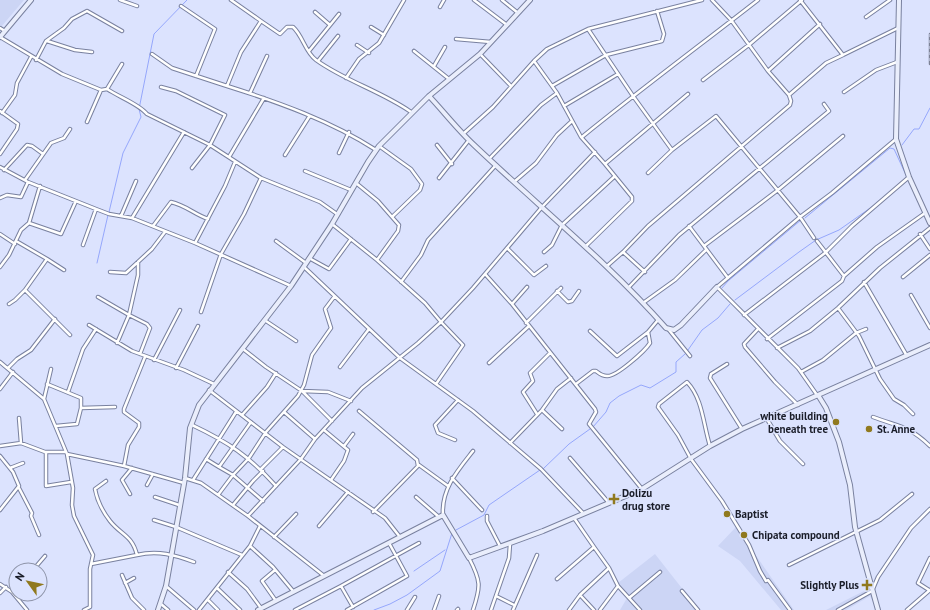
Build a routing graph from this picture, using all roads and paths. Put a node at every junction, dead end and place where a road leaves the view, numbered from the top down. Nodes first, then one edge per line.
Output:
1 (31, 0) edge
2 (120, 0) edge
3 (231, 0) edge
4 (404, 0) edge
5 (444, 0) edge
6 (474, 0) edge
7 (502, 0) edge
8 (530, 0) edge
9 (702, 0) edge
10 (712, 0) edge
11 (758, 0) edge
12 (801, 0) edge
13 (890, 0) edge
14 (899, 0) edge
15 (137, 6) dead end
16 (181, 6) dead end
17 (440, 7) dead end
18 (657, 11) junction
19 (315, 12) dead end
20 (518, 13) junction
21 (339, 14) dead end
22 (866, 17) dead end
23 (731, 20) junction
24 (261, 21) junction
25 (820, 24) junction
26 (330, 25) junction
27 (507, 26) junction
28 (371, 27) dead end
29 (0, 28) edge
30 (898, 28) junction
31 (588, 29) junction
32 (4, 31) junction
33 (122, 31) dead end
34 (384, 35) junction
35 (338, 36) dead end
36 (0, 37) edge
37 (456, 39) dead end
38 (46, 41) junction
39 (491, 42) junction
40 (750, 44) junction
41 (357, 45) dead end
42 (445, 47) dead end
43 (309, 51) junction
44 (414, 51) dead end
45 (92, 52) dead end
46 (369, 53) junction
47 (152, 54) dead end
48 (480, 54) junction
49 (606, 55) junction
50 (843, 55) junction
51 (267, 56) dead end
52 (31, 57) junction
53 (36, 60) junction
54 (318, 61) junction
55 (534, 61) junction
56 (897, 62) junction
57 (122, 64) dead end
58 (434, 66) junction
59 (768, 71) junction
60 (618, 74) junction
61 (196, 76) junction
62 (346, 78) junction
63 (449, 79) junction
64 (703, 80) dead end
65 (227, 86) junction
66 (511, 86) junction
67 (552, 86) junction
68 (161, 87) dead end
69 (107, 89) junction
70 (101, 90) junction
71 (844, 92) dead end
72 (250, 93) junction
73 (557, 93) junction
74 (688, 94) dead end
75 (789, 95) junction
76 (429, 96) junction
77 (633, 96) junction
78 (264, 98) junction
79 (824, 104) dead end
80 (564, 106) junction
81 (1, 112) edge
82 (411, 112) junction
83 (309, 116) junction
84 (572, 120) junction
85 (87, 122) dead end
86 (653, 123) junction
87 (70, 129) dead end
88 (184, 132) junction
89 (349, 132) junction
90 (463, 134) junction
91 (843, 136) dead end
92 (581, 137) junction
93 (896, 139) junction
94 (469, 140) junction
95 (210, 145) junction
96 (437, 145) dead end
97 (379, 146) junction
98 (742, 147) junction
99 (376, 150) junction
100 (672, 150) junction
101 (595, 152) junction
102 (339, 153) dead end
103 (0, 154) edge
104 (43, 154) junction
105 (285, 155) dead end
106 (229, 157) junction
107 (489, 159) junction
108 (235, 162) junction
109 (452, 164) junction
110 (605, 164) junction
111 (496, 165) junction
112 (0, 167) edge
113 (192, 168) dead end
114 (760, 168) junction
115 (4, 170) junction
116 (305, 170) dead end
117 (648, 173) dead end
118 (615, 176) junction
119 (909, 177) junction
120 (261, 178) junction
121 (439, 178) dead end
122 (25, 180) junction
123 (136, 181) dead end
124 (28, 182) junction
125 (356, 182) junction
126 (514, 182) junction
127 (40, 186) junction
128 (351, 190) junction
129 (778, 190) junction
130 (0, 198) edge
131 (76, 201) junction
132 (542, 207) junction
133 (96, 209) junction
134 (925, 213) junction
135 (337, 214) junction
136 (121, 216) junction
137 (800, 216) junction
138 (392, 217) junction
139 (132, 218) junction
140 (208, 219) junction
141 (29, 223) junction
142 (930, 223) edge
143 (332, 224) junction
144 (562, 225) junction
145 (153, 226) junction
146 (689, 226) junction
147 (930, 228) edge
148 (165, 232) junction
149 (0, 234) edge
150 (920, 234) junction
151 (814, 238) dead end
152 (351, 239) junction
153 (276, 241) dead end
154 (816, 241) dead end
155 (15, 242) junction
156 (195, 243) junction
157 (83, 246) dead end
158 (586, 246) junction
159 (507, 248) junction
160 (705, 248) junction
161 (930, 250) edge
162 (544, 252) dead end
163 (623, 252) junction
164 (825, 253) junction
165 (220, 254) junction
166 (930, 255) edge
167 (310, 258) junction
168 (47, 259) junction
169 (377, 260) junction
170 (138, 262) junction
171 (307, 263) junction
172 (546, 266) dead end
173 (607, 266) junction
174 (0, 267) edge
175 (304, 267) junction
176 (64, 270) dead end
177 (110, 272) dead end
178 (644, 272) junction
179 (485, 274) junction
180 (844, 276) junction
181 (903, 277) dead end
182 (728, 278) junction
183 (401, 282) junction
184 (864, 282) junction
185 (291, 286) junction
186 (527, 287) dead end
187 (629, 287) junction
188 (717, 287) junction
189 (561, 288) dead end
190 (25, 290) junction
191 (557, 291) junction
192 (579, 291) dead end
193 (911, 295) dead end
194 (334, 297) junction
195 (98, 298) dead end
196 (511, 303) junction
197 (643, 303) junction
198 (9, 304) dead end
199 (838, 308) junction
200 (180, 310) dead end
201 (201, 312) dead end
202 (129, 315) junction
203 (744, 315) junction
204 (55, 319) junction
205 (266, 320) junction
206 (659, 320) junction
207 (441, 322) junction
208 (526, 323) junction
209 (89, 325) dead end
210 (198, 326) dead end
211 (529, 326) junction
212 (930, 328) edge
213 (96, 329) junction
214 (369, 329) junction
215 (758, 329) junction
216 (866, 329) dead end
217 (669, 330) junction
218 (590, 332) dead end
219 (648, 332) junction
220 (856, 333) junction
221 (70, 335) dead end
222 (767, 339) junction
223 (296, 341) dead end
224 (117, 343) junction
225 (930, 345) edge
226 (242, 348) junction
227 (777, 348) junction
228 (550, 353) junction
229 (140, 354) junction
230 (690, 356) dead end
231 (907, 356) junction
232 (145, 357) junction
233 (400, 358) junction
234 (154, 360) junction
235 (0, 362) edge
236 (488, 363) dead end
237 (727, 364) dead end
238 (8, 368) junction
239 (176, 368) junction
240 (340, 368) dead end
241 (51, 369) dead end
242 (876, 371) junction
243 (13, 372) junction
244 (801, 372) junction
245 (276, 373) junction
246 (570, 378) junction
247 (47, 384) junction
248 (214, 384) junction
249 (436, 384) junction
250 (576, 384) junction
251 (0, 389) edge
252 (209, 390) junction
253 (302, 391) junction
254 (68, 392) junction
255 (818, 395) junction
256 (44, 399) junction
257 (351, 400) junction
258 (458, 400) junction
259 (798, 405) junction
260 (115, 407) dead end
261 (81, 408) junction
262 (542, 410) junction
263 (360, 411) dead end
264 (236, 412) junction
265 (284, 412) junction
266 (536, 414) junction
267 (913, 414) dead end
268 (242, 415) junction
269 (873, 417) dead end
270 (19, 418) dead end
271 (767, 419) junction
272 (332, 421) junction
273 (251, 422) junction
274 (190, 424) junction
275 (56, 426) junction
276 (562, 429) dead end
277 (324, 430) junction
278 (742, 430) junction
279 (266, 432) junction
280 (353, 434) dead end
281 (219, 438) junction
282 (315, 439) junction
283 (455, 440) dead end
284 (21, 443) junction
285 (510, 443) junction
286 (0, 446) edge
287 (233, 446) junction
288 (344, 446) junction
289 (710, 446) junction
290 (930, 446) edge
291 (283, 447) junction
292 (474, 451) dead end
293 (46, 452) junction
294 (67, 453) junction
295 (0, 456) edge
296 (249, 458) junction
297 (570, 458) dead end
298 (206, 459) junction
299 (301, 459) junction
300 (691, 459) junction
301 (23, 463) dead end
302 (419, 464) junction
303 (803, 464) dead end
304 (124, 466) junction
305 (219, 467) junction
306 (10, 468) junction
307 (132, 468) junction
308 (262, 470) junction
309 (154, 474) junction
310 (233, 475) junction
311 (185, 478) junction
312 (452, 478) junction
313 (193, 480) junction
314 (331, 480) junction
315 (106, 481) dead end
316 (71, 482) junction
317 (184, 483) junction
318 (147, 484) dead end
319 (276, 486) junction
320 (448, 486) junction
321 (247, 487) junction
322 (19, 488) junction
323 (642, 489) junction
324 (348, 492) junction
325 (130, 494) dead end
326 (912, 494) dead end
327 (218, 495) junction
328 (155, 497) dead end
329 (416, 498) dead end
330 (263, 501) junction
331 (609, 503) junction
332 (233, 505) junction
333 (179, 506) junction
334 (930, 509) edge
335 (0, 510) edge
336 (482, 510) dead end
337 (373, 512) junction
338 (296, 514) dead end
339 (583, 514) junction
340 (248, 516) junction
341 (441, 516) junction
342 (487, 516) dead end
343 (574, 517) junction
344 (154, 520) dead end
345 (176, 526) junction
346 (260, 526) junction
347 (319, 526) dead end
348 (857, 533) junction
349 (39, 536) dead end
350 (274, 536) junction
351 (400, 537) junction
352 (389, 542) junction
353 (510, 542) junction
354 (419, 543) dead end
355 (250, 546) junction
356 (500, 546) junction
357 (594, 548) junction
358 (137, 554) junction
359 (171, 554) junction
360 (242, 555) junction
361 (537, 555) dead end
362 (45, 556) dead end
363 (396, 557) junction
364 (469, 558) junction
365 (930, 558) edge
366 (40, 562) edge
367 (194, 562) dead end
368 (91, 564) junction
369 (789, 565) dead end
370 (609, 568) junction
371 (276, 570) junction
372 (228, 572) junction
373 (660, 572) dead end
374 (122, 575) dead end
375 (323, 575) junction
376 (134, 578) dead end
377 (557, 579) dead end
378 (125, 582) junction
379 (0, 584) edge
380 (166, 586) junction
381 (341, 586) junction
382 (618, 586) junction
383 (6, 587) joint
384 (217, 588) junction
385 (682, 590) dead end
386 (930, 590) edge
387 (293, 591) junction
388 (872, 591) junction
389 (0, 594) edge
390 (580, 595) junction
391 (415, 596) dead end
392 (439, 596) dead end
393 (496, 596) junction
394 (629, 598) junction
395 (208, 600) junction
396 (276, 600) junction
397 (20, 602) edge
398 (161, 604) junction
399 (514, 605) junction
400 (353, 607) junction
401 (90, 608) edge
402 (262, 609) edge
403 (27, 610) edge
404 (84, 610) edge
405 (144, 610) edge
406 (158, 610) edge
407 (168, 610) edge
408 (194, 610) edge
409 (199, 610) edge
410 (218, 610) edge
411 (240, 610) edge
412 (295, 610) edge
413 (347, 610) edge
414 (407, 610) edge
415 (434, 610) edge
416 (473, 610) edge
417 (491, 610) edge
418 (513, 610) edge
419 (569, 610) edge
420 (594, 610) edge
421 (600, 610) edge
422 (640, 610) edge
423 (698, 610) edge
424 (790, 610) edge
425 (838, 610) edge
426 (878, 610) edge
427 (907, 610) edge

1 - 32 street
2 - 15 street
3 - 24 street
4 - 34 street
5 - 17 street
6 - 27 street
7 - 20 street
8 - 20 street
9 - 18 street
10 - 23 street
11 - 23 street
12 - 25 street
12 - 40 street
13 - 22 street
14 - 30 street
16 - 61 street
18 - 31 street
18 - 49 street
19 - 26 street
20 - 27 street
21 - 26 street
23 - 40 street
23 - 77 street
24 - 43 street
24 - 65 street
25 - 50 street
25 - 59 street
26 - 43 street
27 - 39 street
28 - 34 street
29 - 32 street
30 - 50 street
30 - 56 street
31 - 49 street
31 - 55 street
32 - 36 street
33 - 38 street
34 - 46 street
35 - 54 street
36 - 52 street
37 - 39 street
38 - 45 street
38 - 53 street
39 - 48 street
40 - 59 street
40 - 64 street
41 - 46 street
42 - 58 street
43 - 54 street
44 - 58 street
46 - 62 street
47 - 61 street
48 - 63 street
48 - 66 street
49 - 60 street
49 - 67 street
50 - 75 street
51 - 72 street
52 - 53 street
52 - 81 street
53 - 70 street
54 - 62 street
55 - 66 street
55 - 67 street
56 - 71 street
56 - 93 street
57 - 69 street
58 - 63 street
59 - 75 street
60 - 77 street
60 - 80 street
61 - 65 street
62 - 82 street
63 - 76 street
65 - 72 street
66 - 90 street
67 - 73 street
68 - 95 street
69 - 70 street
69 - 88 street
70 - 85 street
72 - 78 street
73 - 80 street
73 - 107 street
74 - 86 street
75 - 98 street
76 - 82 street
76 - 90 street
77 - 86 street
77 - 92 street
78 - 83 street
78 - 106 street
79 - 114 street
80 - 84 street
81 - 103 street
82 - 97 street
83 - 89 street
83 - 105 street
84 - 92 street
84 - 126 street
86 - 100 street
86 - 110 street
87 - 104 street
88 - 95 street
88 - 139 street
89 - 99 street
89 - 102 street
90 - 94 street
91 - 129 street
92 - 101 street
93 - 119 street
93 - 137 street
94 - 107 street
94 - 109 street
95 - 106 street
95 - 113 street
96 - 109 street
97 - 99 street
97 - 138 street
98 - 100 street
98 - 114 street
98 - 163 street
99 - 125 street
100 - 117 street
101 - 110 street
101 - 132 street
104 - 115 street
104 - 122 street
106 - 108 street
107 - 111 street
108 - 120 street
108 - 140 street
109 - 121 street
110 - 118 street
111 - 126 street
111 - 183 street
112 - 115 street
114 - 129 street
114 - 146 street
115 - 122 street
116 - 128 street
118 - 144 street
118 - 158 street
119 - 134 street
119 - 164 street
120 - 135 street
120 - 165 street
122 - 124 street
123 - 136 street
124 - 127 street
124 - 130 street
125 - 128 street
125 - 138 street
126 - 132 street
127 - 131 street
127 - 141 street
128 - 135 street
129 - 137 street
129 - 160 street
131 - 133 street
131 - 141 street
132 - 144 street
132 - 159 street
133 - 136 street
133 - 157 street
134 - 142 street
134 - 180 street
135 - 143 street
136 - 139 street
137 - 151 street
137 - 182 street
138 - 169 street
139 - 145 street
140 - 145 street
140 - 156 street
141 - 155 street
143 - 152 street
143 - 167 street
144 - 158 street
144 - 162 street
145 - 148 street
146 - 160 street
146 - 178 street
147 - 150 street
148 - 156 street
148 - 170 street
149 - 155 street
150 - 161 street
150 - 184 street
152 - 167 street
152 - 169 street
153 - 171 street
154 - 164 street
155 - 168 street
155 - 174 street
156 - 165 street
158 - 173 street
159 - 172 street
159 - 179 street
160 - 182 street
160 - 197 street
163 - 173 street
163 - 178 street
164 - 180 street
164 - 203 street
165 - 185 street
165 - 201 street
166 - 181 street
167 - 171 street
168 - 176 street
168 - 190 street
169 - 183 street
170 - 177 street
170 - 202 street
171 - 175 street
173 - 187 street
175 - 185 street
175 - 194 street
178 - 187 street
179 - 196 street
179 - 207 street
180 - 222 street
182 - 188 street
183 - 207 street
184 - 199 street
184 - 231 street
185 - 205 street
186 - 196 street
187 - 197 street
188 - 203 street
188 - 217 street
189 - 191 street
190 - 198 street
190 - 204 street
191 - 192 street
191 - 208 street
193 - 212 street
194 - 214 street
194 - 253 street
195 - 202 street
196 - 208 street
197 - 206 street
199 - 220 street
199 - 227 street
200 - 234 street
202 - 224 street
202 - 229 street
203 - 215 street
204 - 221 street
204 - 238 street
205 - 223 street
205 - 226 street
206 - 217 street
206 - 219 street
207 - 233 street
207 - 249 street
208 - 211 street
209 - 213 street
210 - 239 street
211 - 228 street
211 - 236 street
213 - 224 street
213 - 254 street
214 - 233 street
214 - 240 street
215 - 222 street
215 - 259 street
216 - 220 street
217 - 230 street
218 - 219 street
219 - 250 street
220 - 242 street
220 - 244 street
222 - 227 street
224 - 229 street
225 - 231 street
226 - 245 street
226 - 248 street
227 - 244 street
228 - 246 street
228 - 266 street
229 - 232 street
231 - 242 street
232 - 234 street
232 - 304 street
233 - 249 street
233 - 257 street
234 - 239 street
235 - 238 street
237 - 278 street
238 - 243 street
239 - 248 street
241 - 247 street
242 - 255 street
242 - 267 street
243 - 251 street
243 - 256 street
244 - 255 street
245 - 253 street
245 - 268 street
246 - 250 street
246 - 262 street
247 - 254 street
247 - 256 street
248 - 252 street
249 - 258 street
250 - 323 street
252 - 264 street
252 - 274 street
253 - 257 street
253 - 265 street
253 - 272 street
254 - 261 street
255 - 259 street
255 - 348 street
256 - 275 street
257 - 272 street
258 - 283 street
258 - 285 street
259 - 271 street
260 - 261 street
261 - 275 street
262 - 266 street
262 - 276 street
263 - 302 street
264 - 268 street
264 - 281 street
265 - 279 street
265 - 282 street
266 - 285 street
268 - 273 street
269 - 290 street
270 - 284 street
271 - 278 street
271 - 303 street
272 - 277 street
273 - 279 street
273 - 287 street
274 - 281 street
274 - 311 street
275 - 294 street
277 - 282 street
277 - 288 street
278 - 289 street
279 - 291 street
279 - 296 street
280 - 288 street
281 - 287 street
281 - 298 street
282 - 299 street
284 - 286 street
284 - 293 street
285 - 339 street
287 - 296 street
287 - 305 street
288 - 314 street
289 - 300 street
289 - 300 street
291 - 299 street
291 - 308 street
292 - 312 street
293 - 294 street
293 - 316 street
294 - 304 street
294 - 316 street
295 - 306 street
296 - 308 street
296 - 310 street
297 - 331 street
298 - 305 street
298 - 313 street
299 - 314 street
299 - 319 street
300 - 323 street
300 - 424 street
301 - 306 street
302 - 320 street
302 - 337 street
304 - 307 street
305 - 310 street
306 - 322 street
307 - 309 street
307 - 325 street
308 - 319 street
308 - 321 street
309 - 317 street
309 - 318 street
310 - 321 street
310 - 327 street
311 - 313 street
311 - 317 street
312 - 320 street
312 - 336 street
313 - 327 street
314 - 324 street
315 - 358 street
316 - 368 street
317 - 333 street
319 - 330 street
320 - 341 street
321 - 330 street
321 - 332 street
322 - 335 street
322 - 349 street
323 - 331 street
324 - 337 street
324 - 347 street
326 - 348 street
327 - 332 street
328 - 333 street
329 - 341 street
330 - 340 street
331 - 339 street
332 - 340 street
333 - 345 street
334 - 388 street
337 - 351 street
338 - 350 street
339 - 343 street
340 - 346 street
341 - 351 street
341 - 364 street
342 - 356 street
343 - 353 street
343 - 357 street
344 - 345 street
345 - 359 street
345 - 360 street
346 - 350 street
346 - 355 street
348 - 369 street
348 - 388 street
350 - 375 street
351 - 352 street
352 - 363 street
352 - 375 street
353 - 356 street
353 - 393 street
354 - 363 street
355 - 360 street
355 - 371 street
356 - 364 street
357 - 370 street
357 - 377 street
358 - 359 street
358 - 368 street
359 - 367 street
359 - 380 street
360 - 372 street
361 - 399 street
362 - 366 street
363 - 381 street
363 - 400 street
364 - 416 street
365 - 386 street
368 - 401 street
370 - 382 street
370 - 390 street
371 - 387 street
371 - 396 street
372 - 384 street
372 - 402 street
373 - 394 street
374 - 378 street
375 - 387 street
376 - 378 street
378 - 405 street
379 - 383 street
380 - 398 street
380 - 408 street
381 - 400 street
381 - 412 street
382 - 394 street
382 - 421 street
383 - 389 street
384 - 395 street
384 - 411 street
385 - 423 street
386 - 427 street
387 - 396 street
388 - 425 street
388 - 426 street
390 - 419 street
390 - 420 street
391 - 414 street
392 - 415 street
393 - 399 street
393 - 417 street
394 - 422 street
395 - 409 street
395 - 410 street
396 - 402 street
397 - 403 street
398 - 406 street
398 - 407 street
399 - 418 street
400 - 413 street
401 - 404 street

